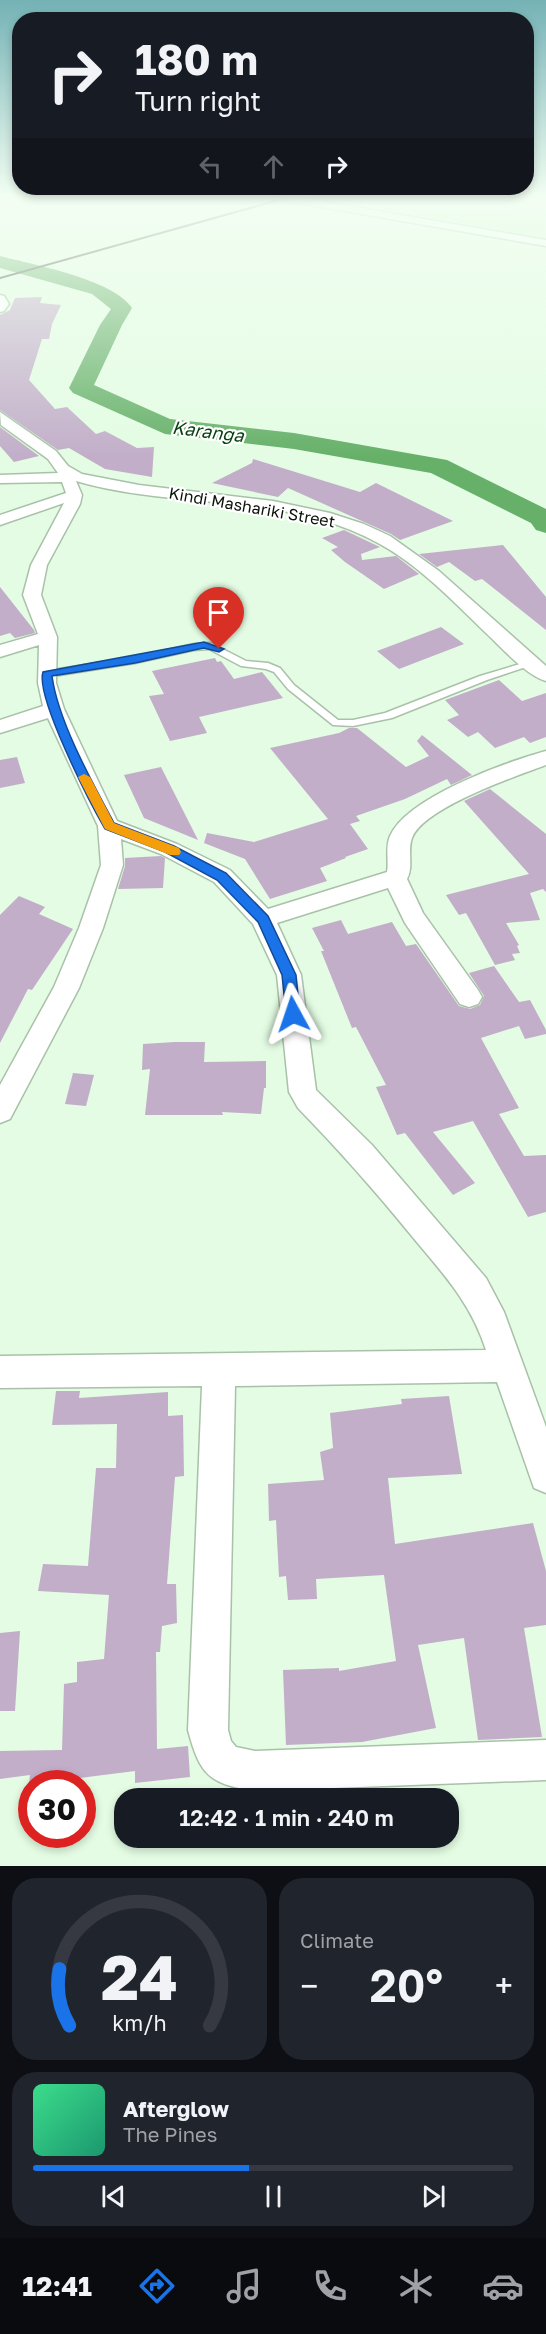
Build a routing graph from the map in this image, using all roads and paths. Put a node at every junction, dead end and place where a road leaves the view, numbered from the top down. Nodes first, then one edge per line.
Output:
1 (0, 298) edge
2 (0, 309) edge
3 (0, 416) edge
4 (0, 478) edge
5 (69, 481) junction
6 (0, 520) edge
7 (48, 637) junction
8 (0, 651) edge
9 (530, 664) junction
10 (47, 674) junction
11 (546, 675) edge
12 (54, 709) junction
13 (0, 727) edge
14 (546, 758) edge
15 (109, 826) junction
16 (395, 878) junction
17 (263, 919) junction
18 (469, 997) dead end
19 (0, 1111) edge
20 (508, 1366) junction
21 (219, 1368) junction
22 (0, 1372) edge
23 (546, 1476) edge
24 (546, 1760) edge

1 - 2 street
3 - 5 street, Kindi Mashariki Street
4 - 5 street
5 - 6 street
5 - 7 street
5 - 9 street, Kindi Mashariki Street
7 - 8 street
7 - 10 street
9 - 10 lane
9 - 11 street, Kindi Mashariki Street
10 - 12 street
12 - 13 street
12 - 15 street
14 - 16 street
15 - 17 street
15 - 19 street
16 - 17 street
16 - 18 street
17 - 20 street
20 - 21 street
20 - 23 street
21 - 22 street
21 - 24 street

